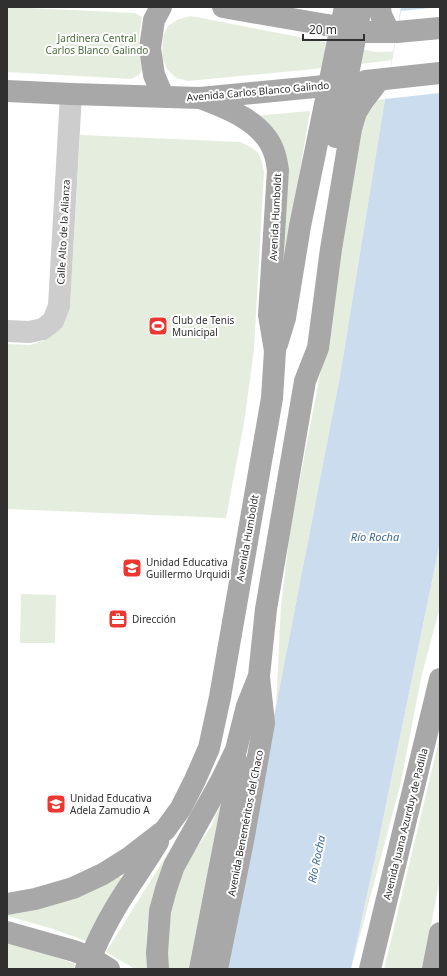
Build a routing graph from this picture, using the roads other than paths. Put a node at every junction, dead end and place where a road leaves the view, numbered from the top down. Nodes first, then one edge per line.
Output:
1 (161, 7) edge
2 (345, 7) edge
3 (361, 7) edge
4 (380, 7) edge
5 (235, 8) edge
6 (440, 28) edge
7 (393, 32) junction
8 (440, 73) edge
9 (384, 80) junction
10 (7, 91) edge
11 (71, 94) junction
12 (163, 96) junction
13 (200, 98) junction
14 (7, 331) edge
15 (275, 351) junction
16 (306, 380) junction
17 (259, 676) junction
18 (440, 679) edge
19 (220, 697) junction
20 (236, 750) junction
21 (165, 830) junction
22 (7, 904) edge
23 (7, 932) edge
24 (440, 933) edge
25 (88, 963) edge
26 (109, 969) edge
27 (158, 969) edge
28 (200, 969) edge
29 (217, 969) edge
30 (370, 969) edge
31 (432, 969) edge

1 - 12 main road
2 - 15 main road
3 - 16 main road
4 - 7 main road
5 - 7 main road, bridge
6 - 7 main road
8 - 9 main road, Avenida Carlos Blanco Galindo
9 - 13 main road, Avenida Carlos Blanco Galindo, bridge
9 - 16 main road
10 - 11 main road, Avenida Carlos Blanco Galindo
11 - 12 main road, Avenida Carlos Blanco Galindo
11 - 14 street, Calle Alto de la Alianza
12 - 13 main road, Avenida Carlos Blanco Galindo
13 - 15 main road, Avenida Humboldt
15 - 19 main road, Avenida Humboldt
16 - 17 main road
17 - 20 main road
17 - 29 main road, Avenida Beneméritos del Chaco
18 - 30 main road, Avenida Juana Azurduy de Padilla
19 - 20 main road, Avenida Beneméritos del Chaco
19 - 21 main road, Avenida Humboldt
20 - 27 main road
20 - 28 main road, Avenida Beneméritos del Chaco
21 - 22 main road, Avenida Humboldt
21 - 25 main road
23 - 25 main road
24 - 31 main road
25 - 26 main road

